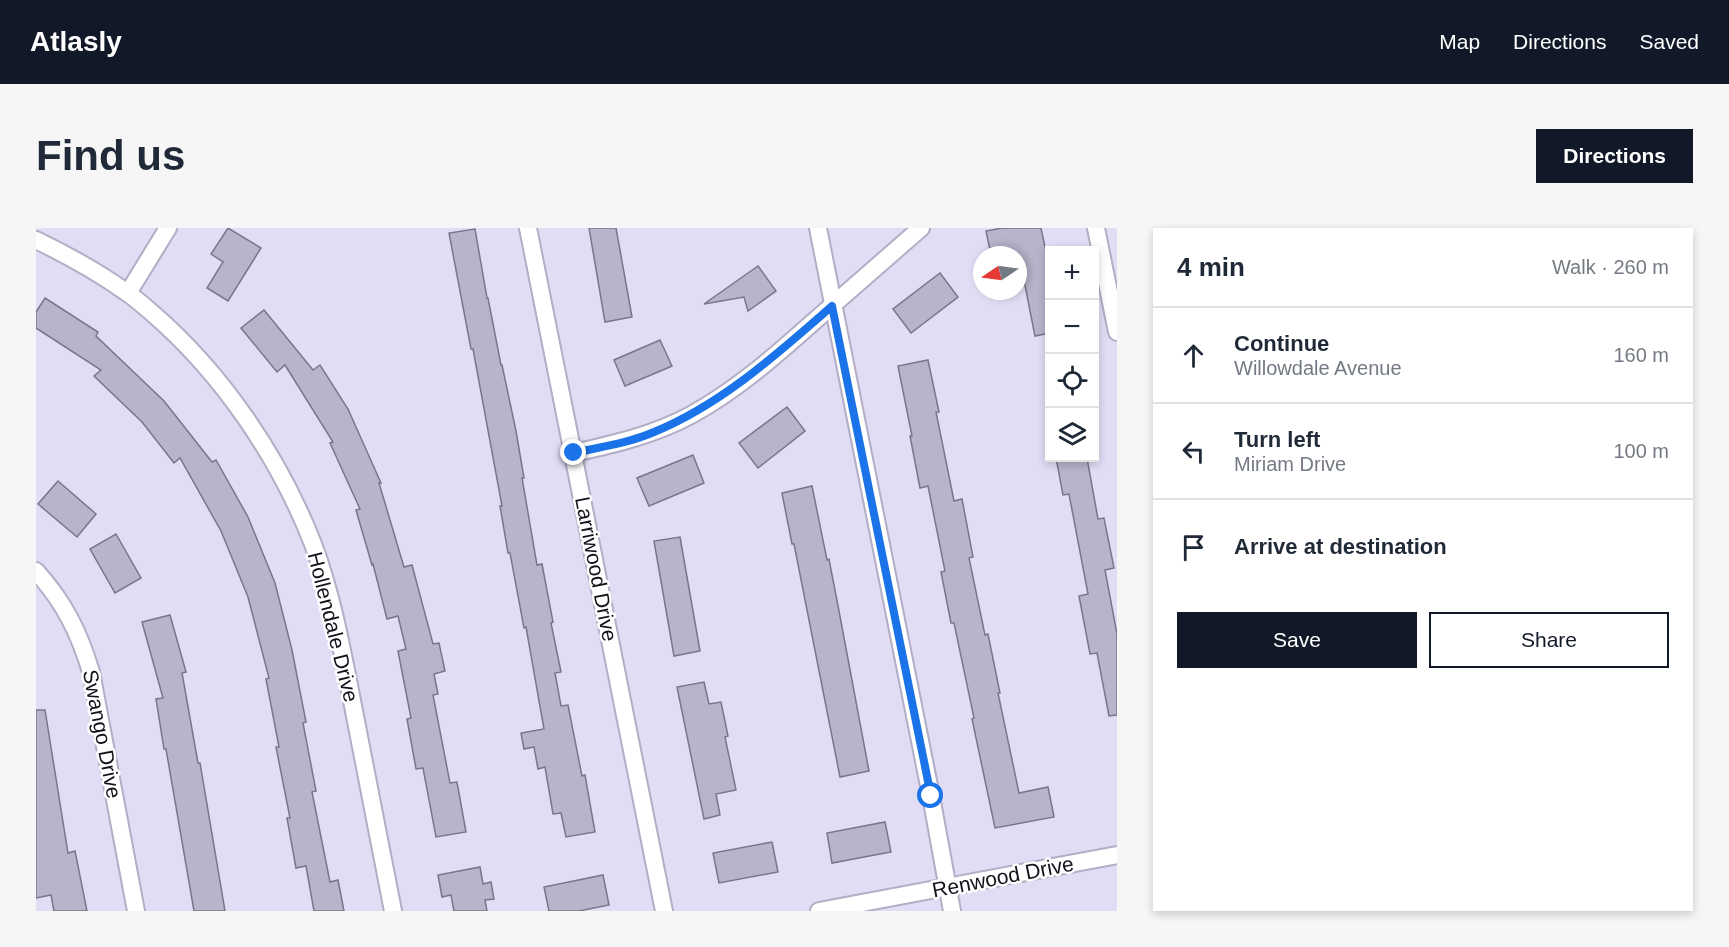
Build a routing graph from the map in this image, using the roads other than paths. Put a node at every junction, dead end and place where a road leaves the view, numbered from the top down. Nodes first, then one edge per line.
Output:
1 (168, 228) edge
2 (528, 228) edge
3 (818, 228) edge
4 (921, 228) edge
5 (1096, 228) edge
6 (36, 240) edge
7 (128, 293) junction
8 (832, 306) junction
9 (1117, 332) edge
10 (574, 453) junction
11 (36, 571) edge
12 (1117, 855) edge
13 (948, 888) junction
14 (136, 911) edge
15 (393, 911) edge
16 (664, 911) edge
17 (819, 911) edge
18 (952, 911) edge

1 - 7 street
2 - 10 street, Larriwood Drive
3 - 8 street
4 - 8 street
5 - 9 street
6 - 7 street, Hollendale Drive
7 - 15 street, Hollendale Drive
8 - 10 street
8 - 13 street
10 - 16 street, Larriwood Drive
11 - 14 street, Swango Drive
12 - 13 street, Renwood Drive
13 - 17 street, Renwood Drive
13 - 18 street

